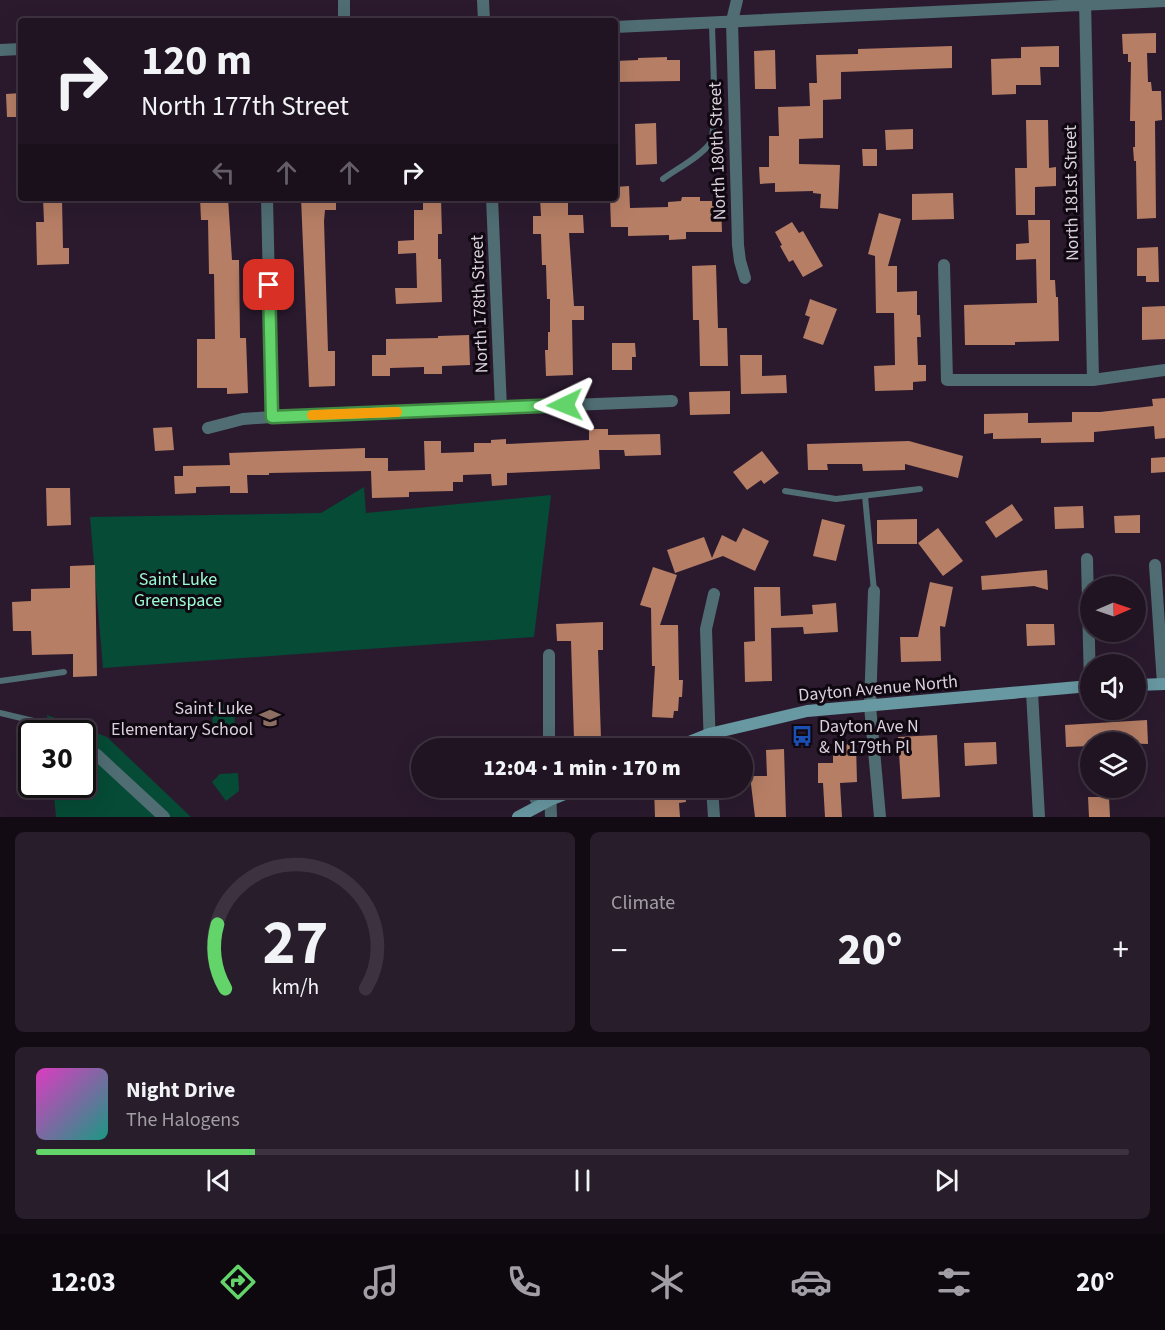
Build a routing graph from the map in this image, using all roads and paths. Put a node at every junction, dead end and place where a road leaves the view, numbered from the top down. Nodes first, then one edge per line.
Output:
1 (344, 0) edge
2 (483, 0) edge
3 (737, 0) edge
4 (1165, 1) edge
5 (1086, 3) edge
6 (344, 18) edge
7 (484, 18) edge
8 (732, 21) junction
9 (712, 22) junction
10 (618, 27) edge
11 (18, 49) edge
12 (0, 50) edge
13 (663, 179) dead end
14 (267, 201) edge
15 (492, 201) edge
16 (944, 265) dead end
17 (745, 278) dead end
18 (1165, 370) edge
19 (1093, 380) junction
20 (672, 401) dead end
21 (501, 408) junction
22 (272, 417) junction
23 (208, 428) dead end
24 (920, 489) dead end
25 (785, 491) dead end
26 (865, 496) junction
27 (1087, 559) dead end
28 (1155, 565) dead end
29 (874, 591) joint
30 (714, 594) dead end
31 (1089, 654) edge
32 (549, 655) dead end
33 (64, 672) dead end
34 (0, 681) edge
35 (1164, 684) edge
36 (1146, 685) edge
37 (1080, 687) edge
38 (1032, 692) junction
39 (870, 706) junction
40 (0, 713) edge
41 (29, 720) edge
42 (709, 734) junction
43 (549, 738) edge
44 (699, 738) edge
45 (709, 738) edge
46 (96, 754) edge
47 (532, 798) edge
48 (546, 798) edge
49 (550, 798) edge
50 (713, 798) edge
51 (537, 807) junction
52 (164, 817) edge
53 (518, 817) edge
54 (551, 817) edge
55 (714, 817) edge
56 (880, 817) edge
57 (1039, 817) edge

1 - 6 street
2 - 7 street
3 - 8 street, North 180th Street
4 - 5 street
5 - 8 street
5 - 19 street, North 181st Street
8 - 9 street
8 - 17 street, North 180th Street
9 - 10 street
9 - 13 lane
11 - 12 street
14 - 22 street
15 - 21 street, North 178th Street
16 - 19 street
18 - 19 street
20 - 21 street
21 - 22 street
22 - 23 street
24 - 26 lane
25 - 26 lane
26 - 29 lane
27 - 31 street
28 - 35 street
29 - 39 street
30 - 42 street
32 - 43 street
33 - 34 lane
35 - 36 street
37 - 38 street, Dayton Avenue North
38 - 39 street, Dayton Avenue North
38 - 57 street
39 - 42 street, Dayton Avenue North
39 - 56 street
40 - 41 lane
42 - 44 street, Dayton Avenue North
42 - 45 street
46 - 52 street
47 - 51 lane
48 - 51 street
49 - 54 street
50 - 55 street
51 - 53 street

